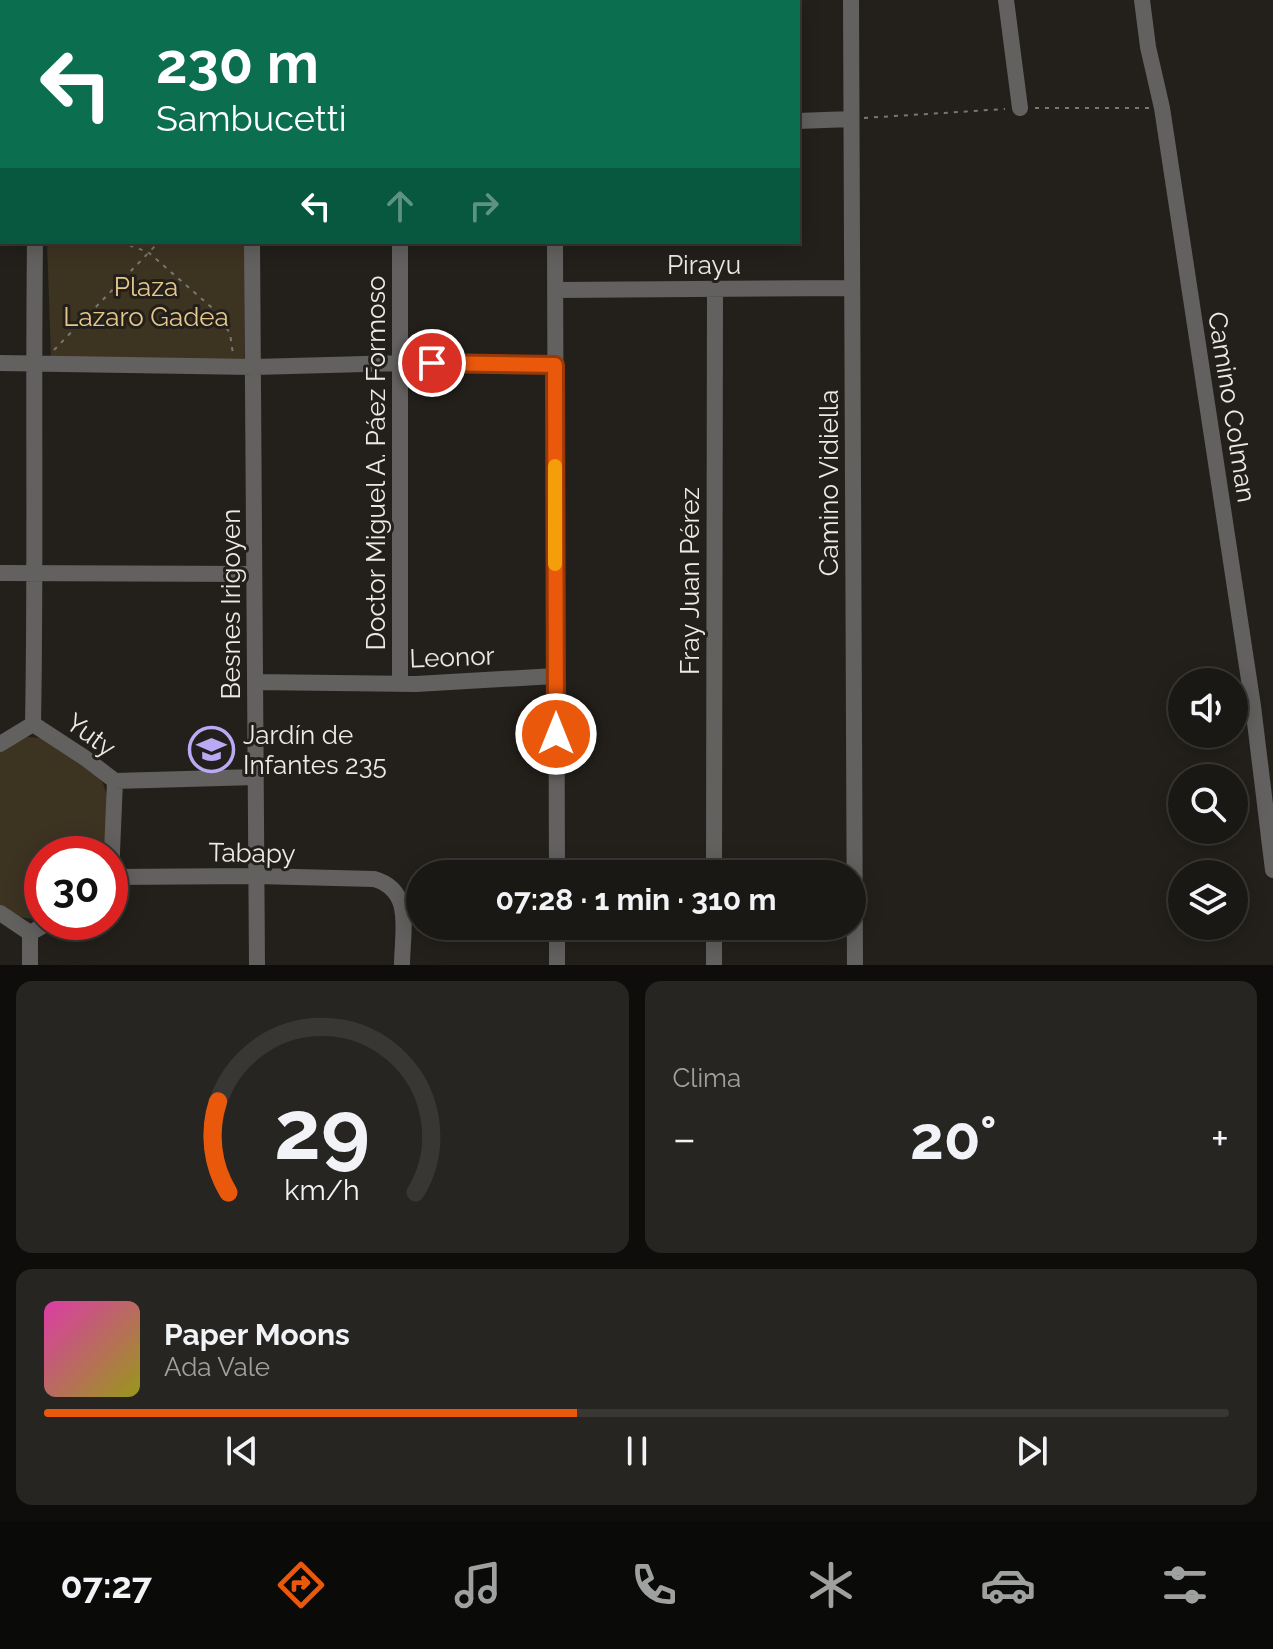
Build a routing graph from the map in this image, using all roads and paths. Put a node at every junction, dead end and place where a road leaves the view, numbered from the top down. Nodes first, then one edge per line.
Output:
1 (851, 0) edge
2 (1006, 0) edge
3 (1142, 0) edge
4 (1020, 108) dead end
5 (851, 119) junction
6 (800, 121) edge
7 (35, 244) edge
8 (126, 244) edge
9 (157, 244) edge
10 (252, 244) edge
11 (400, 244) edge
12 (555, 244) edge
13 (148, 252) junction
14 (715, 288) junction
15 (852, 288) junction
16 (555, 290) junction
17 (0, 363) edge
18 (402, 363) junction
19 (37, 364) junction
20 (555, 365) junction
21 (233, 366) junction
22 (254, 367) junction
23 (0, 573) edge
24 (36, 574) junction
25 (254, 574) junction
26 (555, 676) junction
27 (255, 682) junction
28 (400, 684) junction
29 (33, 724) junction
30 (0, 744) edge
31 (256, 777) junction
32 (115, 781) junction
33 (112, 836) edge
34 (557, 860) edge
35 (714, 860) edge
36 (1273, 870) edge
37 (257, 876) junction
38 (128, 877) edge
39 (0, 913) edge
40 (24, 929) edge
41 (30, 940) edge
42 (557, 940) edge
43 (714, 940) edge
44 (30, 965) edge
45 (257, 965) edge
46 (402, 965) edge
47 (557, 965) edge
48 (714, 965) edge
49 (855, 965) edge

1 - 5 street, Camino Vidiella
2 - 4 street
3 - 36 street, Camino Colman
5 - 6 street
5 - 15 street, Camino Vidiella
7 - 19 street
8 - 13 path
9 - 13 path
10 - 22 street, Besnes Irigoyen
11 - 18 street, Doctor Miguel A. Páez Formoso
12 - 16 street
13 - 19 path
13 - 21 path
14 - 15 street, Pirayu
14 - 16 street, Pirayu
14 - 35 street, Fray Juan Pérez
15 - 49 street, Camino Vidiella
16 - 20 street
17 - 19 street
18 - 20 street
18 - 22 street
18 - 28 street, Doctor Miguel A. Páez Formoso
19 - 21 street
19 - 24 street
20 - 26 street
21 - 22 street
22 - 25 street, Besnes Irigoyen
23 - 24 street
24 - 25 street
24 - 29 street
25 - 27 street, Besnes Irigoyen
26 - 28 street, Leonor
26 - 34 street
27 - 28 street, Leonor
27 - 31 street, Besnes Irigoyen
29 - 30 street, Yuty
29 - 32 street, Yuty
31 - 32 street, Yuty
31 - 37 street, Besnes Irigoyen
32 - 33 street
37 - 38 street, Tabapy
37 - 45 street, Besnes Irigoyen
37 - 46 street, Tabapy
39 - 40 street
41 - 44 street
42 - 47 street
43 - 48 street

